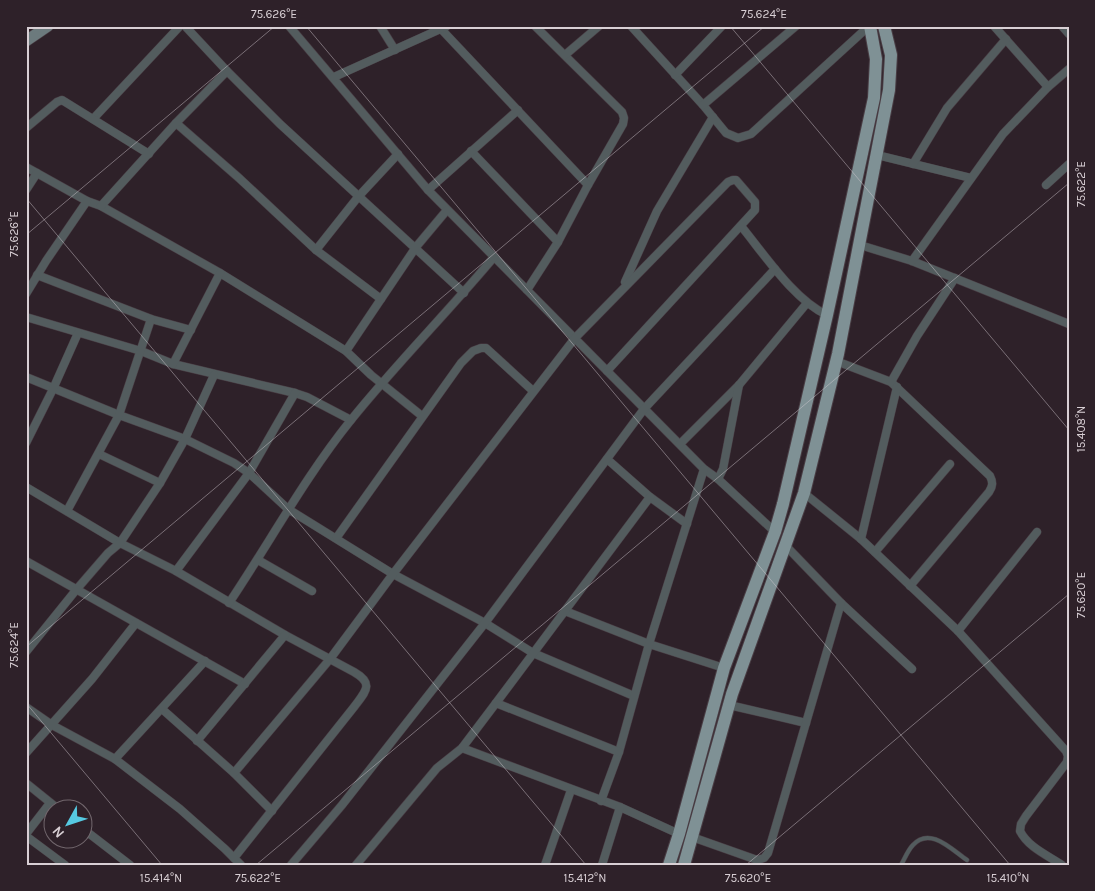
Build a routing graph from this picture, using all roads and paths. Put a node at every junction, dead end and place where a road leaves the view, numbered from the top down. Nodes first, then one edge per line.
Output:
1 (48, 26) edge
2 (180, 26) edge
3 (185, 26) edge
4 (289, 26) edge
5 (380, 26) edge
6 (535, 26) edge
7 (599, 26) edge
8 (631, 26) edge
9 (722, 26) edge
10 (796, 26) edge
11 (869, 26) edge
12 (884, 26) edge
13 (994, 26) edge
14 (1062, 26) edge
15 (444, 28) edge
16 (1069, 34) edge
17 (1006, 39) junction
18 (26, 41) edge
19 (395, 50) junction
20 (565, 55) junction
21 (1069, 69) edge
22 (227, 71) junction
23 (675, 75) junction
24 (334, 77) junction
25 (1048, 87) junction
26 (704, 105) junction
27 (518, 110) junction
28 (713, 117) junction
29 (93, 119) junction
30 (176, 124) junction
31 (26, 128) edge
32 (471, 151) junction
33 (149, 154) junction
34 (398, 154) junction
35 (876, 155) junction
36 (913, 164) junction
37 (1069, 164) edge
38 (26, 167) edge
39 (37, 173) junction
40 (970, 178) junction
41 (1046, 185) dead end
42 (588, 186) junction
43 (26, 190) edge
44 (428, 190) junction
45 (358, 197) junction
46 (87, 201) junction
47 (101, 206) junction
48 (447, 210) junction
49 (741, 226) junction
50 (558, 242) junction
51 (860, 245) junction
52 (416, 247) junction
53 (316, 250) junction
54 (494, 257) junction
55 (912, 261) junction
56 (776, 268) junction
57 (220, 273) junction
58 (37, 275) junction
59 (955, 278) junction
60 (622, 289) junction
61 (527, 290) junction
62 (464, 293) junction
63 (26, 294) edge
64 (381, 299) junction
65 (807, 303) junction
66 (827, 315) junction
67 (26, 317) edge
68 (151, 319) junction
69 (1069, 324) edge
70 (191, 330) junction
71 (78, 333) junction
72 (575, 338) junction
73 (346, 351) junction
74 (141, 352) junction
75 (836, 361) junction
76 (173, 364) junction
77 (607, 371) junction
78 (214, 375) junction
79 (26, 377) edge
80 (383, 383) junction
81 (739, 384) junction
82 (894, 385) junction
83 (54, 389) junction
84 (533, 391) junction
85 (294, 393) junction
86 (644, 409) junction
87 (119, 415) junction
88 (422, 416) junction
89 (351, 420) junction
90 (185, 439) junction
91 (26, 443) edge
92 (680, 444) junction
93 (99, 454) junction
94 (607, 459) junction
95 (950, 464) dead end
96 (704, 470) junction
97 (249, 473) junction
98 (718, 479) junction
99 (160, 482) junction
100 (26, 487) edge
101 (804, 493) junction
102 (650, 497) junction
103 (288, 508) junction
104 (67, 511) junction
105 (687, 524) junction
106 (775, 532) junction
107 (1037, 532) dead end
108 (337, 538) junction
109 (861, 539) junction
110 (120, 542) junction
111 (785, 546) junction
112 (875, 552) junction
113 (258, 560) junction
114 (26, 561) edge
115 (176, 571) junction
116 (394, 574) junction
117 (910, 586) junction
118 (76, 590) junction
119 (312, 591) dead end
120 (229, 603) junction
121 (841, 603) junction
122 (564, 611) junction
123 (136, 623) junction
124 (485, 623) junction
125 (958, 632) junction
126 (286, 635) junction
127 (649, 644) junction
128 (26, 652) edge
129 (533, 653) junction
130 (330, 659) junction
131 (205, 661) junction
132 (724, 668) junction
133 (912, 669) dead end
134 (245, 684) junction
135 (634, 696) junction
136 (496, 703) junction
137 (729, 705) junction
138 (26, 707) edge
139 (162, 710) junction
140 (806, 722) junction
141 (52, 725) junction
142 (198, 741) junction
143 (462, 748) junction
144 (619, 752) junction
145 (26, 753) edge
146 (115, 759) junction
147 (234, 773) junction
148 (26, 783) edge
149 (571, 790) junction
150 (44, 798) edge
151 (601, 801) junction
152 (620, 807) junction
153 (272, 811) junction
154 (42, 814) edge
155 (26, 835) edge
156 (92, 836) edge
157 (686, 836) junction
158 (234, 858) junction
159 (967, 860) dead end
160 (65, 865) edge
161 (130, 865) edge
162 (241, 865) edge
163 (291, 865) edge
164 (356, 865) edge
165 (545, 865) edge
166 (602, 865) edge
167 (669, 865) edge
168 (684, 865) edge
169 (901, 865) edge
170 (1062, 865) edge

1 - 18 street
2 - 29 street
3 - 22 street
4 - 24 street
5 - 19 street
6 - 20 street
7 - 20 street
8 - 23 street
9 - 23 street
10 - 26 street
11 - 28 street
11 - 66 main road
12 - 35 main road
13 - 17 street
14 - 16 street
15 - 19 street
15 - 27 street
17 - 25 street
17 - 36 street
19 - 24 street
20 - 42 street
21 - 25 street
22 - 30 street
22 - 45 street
23 - 26 street
24 - 34 street
25 - 40 street
26 - 28 street
27 - 32 street
27 - 42 street
28 - 60 street
29 - 31 street
29 - 33 street
30 - 33 street
30 - 53 street
32 - 44 street
32 - 50 street
33 - 47 street
34 - 44 street
34 - 45 street
35 - 36 street
35 - 51 main road
36 - 40 street
37 - 41 street
38 - 39 street
39 - 43 street
39 - 46 street
40 - 55 street
42 - 50 street
44 - 48 street
45 - 52 street
45 - 53 street
46 - 47 street
46 - 58 street
47 - 57 street
48 - 52 street
48 - 54 street
49 - 56 street
49 - 60 street
49 - 77 street
50 - 61 street
51 - 55 street
51 - 75 main road
52 - 62 street
52 - 64 street
53 - 64 street
54 - 61 street
54 - 62 street
55 - 59 street
56 - 65 street
56 - 86 street
57 - 70 street
57 - 73 street
58 - 63 street
58 - 68 street
59 - 69 street
59 - 82 street
60 - 72 street
61 - 72 street
62 - 80 street
64 - 73 street
65 - 66 street
65 - 81 street
66 - 106 main road
67 - 71 street
68 - 70 street
68 - 74 street
70 - 76 street
71 - 74 street
71 - 83 street
72 - 77 street
72 - 84 street
73 - 80 street
74 - 76 street
74 - 87 street
75 - 82 street
75 - 101 main road
76 - 78 street
77 - 86 street
78 - 85 street
78 - 90 street
79 - 83 street
80 - 88 street
80 - 89 street
81 - 92 street
81 - 98 street
82 - 109 street
82 - 117 street
83 - 87 street
83 - 91 street
84 - 88 street
84 - 116 street
85 - 89 street
85 - 97 street
86 - 92 street
86 - 94 street
87 - 90 street
87 - 93 street
88 - 108 street
89 - 103 street
90 - 97 street
90 - 99 street
92 - 96 street
93 - 99 street
93 - 104 street
94 - 102 street
94 - 124 street
95 - 112 street
96 - 98 street
96 - 105 street
97 - 103 street
97 - 115 street
98 - 106 street
99 - 110 street
100 - 104 street
101 - 109 street
101 - 111 main road
102 - 105 street
102 - 122 street
103 - 108 street
103 - 113 street
104 - 110 street
105 - 127 street
106 - 132 main road
107 - 125 street
108 - 116 street
109 - 112 street
110 - 115 street
110 - 118 street
111 - 121 street
111 - 137 main road
112 - 117 street
113 - 119 street
113 - 120 street
114 - 118 street
115 - 120 street
116 - 124 street
116 - 130 street
117 - 125 street
118 - 123 street
118 - 128 street
120 - 126 street
121 - 133 street
121 - 140 street
122 - 127 street
122 - 129 street
123 - 131 street
123 - 141 street
124 - 129 street
124 - 163 street
125 - 170 street
126 - 130 street
126 - 134 street
127 - 132 street
127 - 135 street
129 - 135 street
129 - 136 street
130 - 147 street
130 - 153 street
131 - 134 street
131 - 139 street
132 - 157 main road
134 - 142 street
135 - 144 street
136 - 143 street
136 - 144 street
137 - 140 street
137 - 157 main road
138 - 141 street
139 - 142 street
139 - 146 street
140 - 157 street
141 - 145 street
141 - 146 street
142 - 147 street
143 - 149 street
143 - 164 street
144 - 151 street
146 - 158 street
147 - 153 street
148 - 150 street
149 - 151 street
149 - 165 street
151 - 152 street
152 - 157 street
152 - 166 street
153 - 158 street
154 - 155 street
155 - 160 street
156 - 161 street
157 - 167 main road
157 - 168 main road
158 - 162 street
159 - 169 lane

